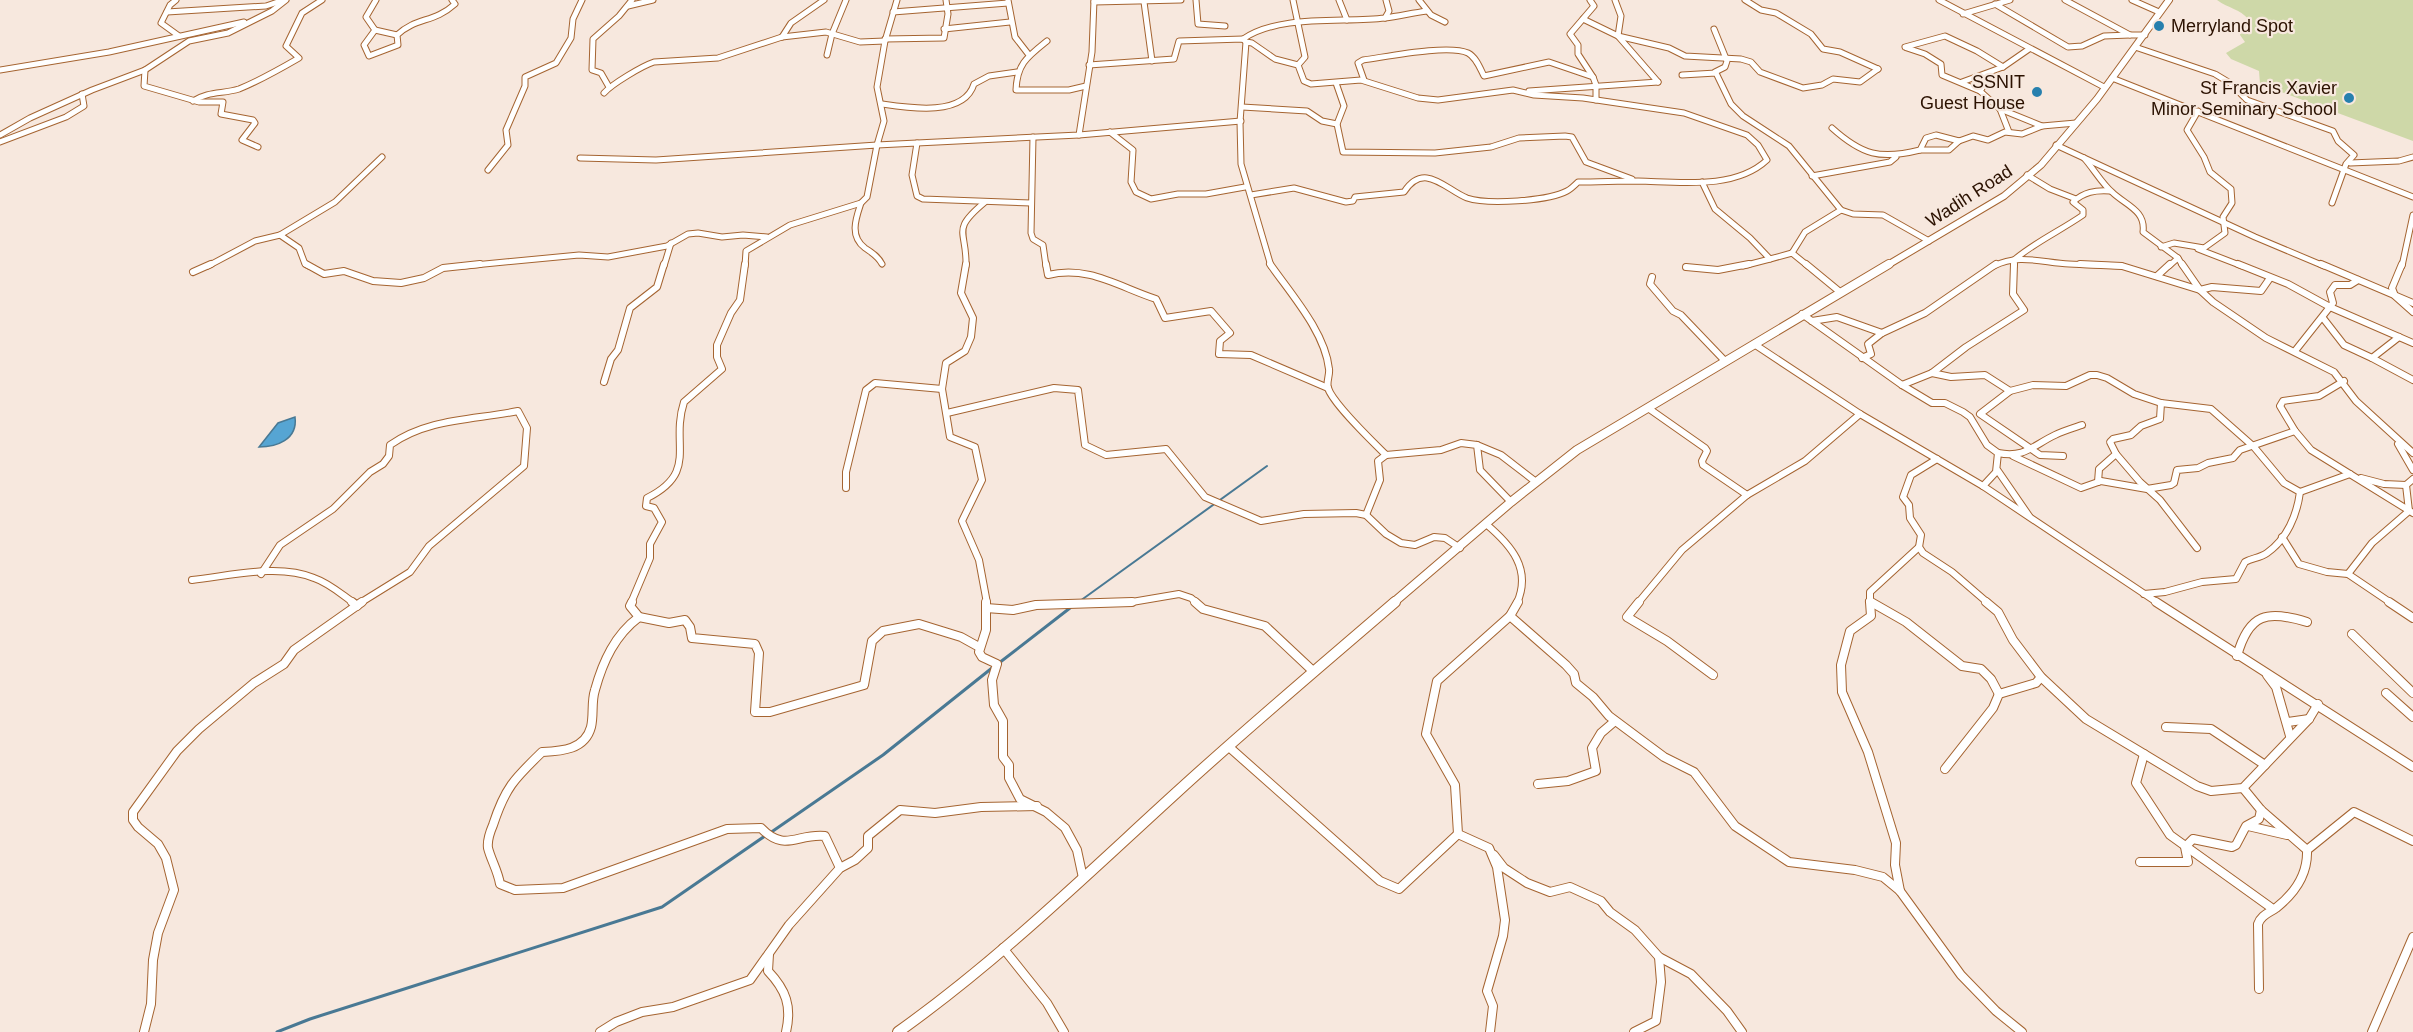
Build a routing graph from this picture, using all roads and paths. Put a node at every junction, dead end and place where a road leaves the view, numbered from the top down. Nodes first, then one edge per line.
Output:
1 (176, 0) edge
2 (285, 0) edge
3 (322, 0) edge
4 (376, 0) edge
5 (452, 0) edge
6 (582, 0) edge
7 (632, 0) edge
8 (653, 0) edge
9 (824, 0) edge
10 (846, 0) edge
11 (897, 0) edge
12 (946, 0) edge
13 (1180, 0) edge
14 (1196, 0) edge
15 (1287, 0) edge
16 (1339, 0) edge
17 (1386, 0) edge
18 (1419, 0) edge
19 (1590, 0) edge
20 (1615, 0) edge
21 (1745, 0) edge
22 (1939, 0) edge
23 (2010, 0) edge
24 (2065, 0) edge
25 (2132, 0) edge
26 (2169, 0) edge
27 (1008, 1) edge
28 (1094, 1) edge
29 (1144, 2) junction
30 (1293, 2) edge
31 (972, 3) edge
32 (1995, 4) junction
33 (628, 6) junction
34 (949, 8) junction
35 (1427, 10) junction
36 (167, 12) junction
37 (893, 12) junction
38 (2159, 12) junction
39 (1963, 14) junction
40 (1385, 18) junction
41 (1583, 19) junction
42 (253, 20) junction
43 (1347, 20) junction
44 (1010, 22) junction
45 (1445, 22) dead end
46 (1299, 23) junction
47 (1198, 24) junction
48 (1225, 26) dead end
49 (944, 29) junction
50 (1714, 29) dead end
51 (375, 30) junction
52 (832, 34) junction
53 (2130, 35) junction
54 (2145, 35) junction
55 (179, 36) junction
56 (397, 36) junction
57 (1618, 36) junction
58 (782, 38) junction
59 (885, 40) junction
60 (1197, 40) junction
61 (1047, 41) dead end
62 (1245, 41) junction
63 (2135, 46) junction
64 (2029, 49) junction
65 (827, 55) dead end
66 (1029, 55) junction
67 (1726, 57) junction
68 (1152, 61) junction
69 (1298, 65) junction
70 (1089, 66) junction
71 (2003, 67) junction
72 (0, 70) edge
73 (145, 70) junction
74 (1017, 72) junction
75 (1714, 72) junction
76 (1682, 75) dead end
77 (1593, 77) junction
78 (1981, 77) junction
79 (2112, 78) junction
80 (1364, 80) junction
81 (1960, 82) junction
82 (1336, 83) junction
83 (1596, 85) junction
84 (1086, 86) junction
85 (609, 87) junction
86 (2104, 87) junction
87 (1980, 91) junction
88 (1528, 92) junction
89 (604, 93) dead end
90 (82, 94) junction
91 (1596, 100) junction
92 (193, 101) junction
93 (882, 104) junction
94 (1242, 107) junction
95 (2000, 109) junction
96 (2198, 111) junction
97 (1241, 121) junction
98 (2076, 123) junction
99 (1337, 124) junction
100 (2042, 126) junction
101 (1832, 128) dead end
102 (1110, 132) junction
103 (2009, 132) junction
104 (0, 135) edge
105 (1079, 135) junction
106 (1033, 137) junction
107 (1959, 141) junction
108 (0, 142) edge
109 (917, 143) junction
110 (877, 145) junction
111 (2056, 145) junction
112 (258, 147) dead end
113 (1920, 150) junction
114 (382, 157) dead end
115 (1896, 157) junction
116 (2413, 157) edge
117 (580, 158) dead end
118 (2084, 158) junction
119 (2350, 163) junction
120 (2344, 168) junction
121 (488, 170) dead end
122 (1812, 176) junction
123 (2027, 176) junction
124 (1637, 181) junction
125 (1702, 182) junction
126 (1245, 188) junction
127 (2110, 191) junction
128 (1251, 195) junction
129 (2413, 197) edge
130 (2076, 198) junction
131 (985, 202) junction
132 (861, 203) junction
133 (1031, 203) junction
134 (2332, 203) dead end
135 (1841, 210) junction
136 (2413, 215) edge
137 (2221, 221) junction
138 (279, 234) junction
139 (767, 237) junction
140 (1929, 240) junction
141 (672, 243) junction
142 (2411, 245) edge
143 (2161, 247) junction
144 (2198, 249) junction
145 (1792, 253) junction
146 (2178, 258) junction
147 (1770, 259) junction
148 (2014, 260) junction
149 (882, 264) dead end
150 (1686, 267) dead end
151 (193, 272) dead end
152 (2157, 276) junction
153 (1652, 277) dead end
154 (2270, 278) junction
155 (2358, 280) junction
156 (2200, 290) junction
157 (1840, 292) junction
158 (2396, 296) junction
159 (2413, 303) edge
160 (2330, 307) junction
161 (2413, 312) edge
162 (1798, 317) junction
163 (2323, 318) junction
164 (1812, 321) junction
165 (1882, 333) junction
166 (2399, 337) junction
167 (2412, 340) edge
168 (1754, 344) junction
169 (2295, 351) junction
170 (1862, 358) junction
171 (2372, 358) junction
172 (1725, 361) junction
173 (1932, 372) junction
174 (2413, 380) edge
175 (2344, 381) junction
176 (604, 382) dead end
177 (1902, 385) junction
178 (1329, 388) junction
179 (942, 389) junction
180 (2010, 391) junction
181 (2161, 404) junction
182 (1648, 408) junction
183 (947, 412) junction
184 (1860, 414) junction
185 (1980, 414) junction
186 (1970, 417) junction
187 (2082, 425) dead end
188 (2295, 432) junction
189 (2397, 441) junction
190 (1477, 446) junction
191 (2254, 447) junction
192 (2030, 449) junction
193 (1998, 453) junction
194 (2413, 453) edge
195 (2116, 454) junction
196 (1386, 455) junction
197 (2013, 456) junction
198 (2063, 456) dead end
199 (1937, 459) junction
200 (2413, 470) edge
201 (1998, 471) junction
202 (2348, 473) junction
203 (2413, 479) edge
204 (1536, 482) junction
205 (2098, 483) junction
206 (2406, 485) junction
207 (1983, 486) junction
208 (846, 488) dead end
209 (2147, 489) junction
210 (2300, 492) junction
211 (1747, 495) junction
212 (1511, 502) junction
213 (2411, 512) edge
214 (1366, 515) junction
215 (2030, 518) junction
216 (1486, 524) junction
217 (2282, 537) junction
218 (1919, 546) junction
219 (1460, 548) junction
220 (2197, 548) dead end
221 (261, 574) junction
222 (2348, 574) junction
223 (192, 580) dead end
224 (2144, 594) junction
225 (1869, 600) junction
226 (357, 606) junction
227 (986, 608) junction
228 (1510, 616) junction
229 (639, 617) junction
230 (2413, 618) edge
231 (2307, 622) dead end
232 (2352, 634) dead end
233 (979, 647) junction
234 (2237, 656) junction
235 (1314, 672) junction
236 (2265, 672) junction
237 (1713, 675) dead end
238 (2041, 678) junction
239 (2386, 693) dead end
240 (2413, 693) edge
241 (1999, 694) junction
242 (2318, 704) junction
243 (2413, 717) edge
244 (2309, 719) junction
245 (1615, 721) junction
246 (2288, 722) junction
247 (2166, 727) dead end
248 (2290, 736) junction
249 (1229, 747) junction
250 (2144, 754) junction
251 (2402, 761) junction
252 (2413, 762) edge
253 (2265, 765) junction
254 (2413, 767) edge
255 (1945, 769) dead end
256 (1538, 784) dead end
257 (2243, 788) junction
258 (1040, 806) junction
259 (2261, 810) junction
260 (2246, 825) junction
261 (1458, 834) junction
262 (2289, 836) junction
263 (2413, 840) edge
264 (2184, 847) junction
265 (1490, 848) junction
266 (2307, 850) junction
267 (2205, 861) junction
268 (2140, 862) dead end
269 (2188, 862) junction
270 (840, 868) junction
271 (1083, 878) junction
272 (1900, 891) junction
273 (2273, 909) junction
274 (2413, 937) edge
275 (1003, 948) junction
276 (770, 954) junction
277 (1659, 957) junction
278 (2259, 989) dead end
279 (144, 1032) edge
280 (600, 1032) edge
281 (786, 1032) edge
282 (898, 1032) edge
283 (1064, 1032) edge
284 (1490, 1032) edge
285 (1634, 1032) edge
286 (1742, 1032) edge
287 (2022, 1032) edge
288 (2372, 1032) edge

1 - 36 street
2 - 36 street
2 - 42 street
3 - 92 street
4 - 51 street
5 - 56 street
6 - 121 street
7 - 33 street
8 - 33 street
9 - 58 street
10 - 52 street
11 - 37 street
12 - 34 street
13 - 29 street
14 - 47 street
15 - 30 street
16 - 43 street
17 - 40 street
18 - 35 street
19 - 41 street
20 - 57 street
21 - 67 street
22 - 39 street
23 - 32 street
24 - 53 street
25 - 38 street
26 - 38 street, Wadih Road
27 - 31 street
27 - 44 street
28 - 29 street
28 - 70 street
29 - 68 street
30 - 46 street
31 - 34 street
32 - 39 street
32 - 53 street
33 - 85 street
34 - 37 street
34 - 49 street
35 - 40 street
35 - 45 street
36 - 55 street
37 - 59 street
38 - 54 street, Wadih Road
39 - 64 street
40 - 43 street
41 - 57 street
41 - 77 street
42 - 55 street
42 - 73 street
43 - 46 street
44 - 49 street
44 - 66 street
46 - 62 street
46 - 69 street
47 - 48 street
47 - 60 street
49 - 59 street
50 - 67 street
51 - 56 street
51 - 56 street
52 - 58 street
52 - 59 street
52 - 65 street
53 - 54 street
54 - 63 street, Wadih Road
55 - 72 street
57 - 67 street
57 - 83 street
58 - 85 street
59 - 93 street
60 - 62 street
60 - 68 street
61 - 66 street
62 - 69 street
62 - 94 street
63 - 79 street, Wadih Road
63 - 119 street
64 - 71 street
64 - 86 street
66 - 74 street
67 - 75 street
68 - 70 street
69 - 82 street
70 - 84 street
71 - 78 street
71 - 81 street
73 - 90 street
73 - 92 street
74 - 84 street
74 - 93 street
75 - 76 street
75 - 122 street
77 - 80 street
77 - 83 street
78 - 81 street
78 - 87 street
79 - 86 street, Wadih Road
79 - 96 street
80 - 82 street
80 - 88 street
81 - 87 street
82 - 99 street
83 - 88 street
83 - 91 street
84 - 105 street
85 - 89 street
86 - 98 street, Wadih Road
87 - 95 street
88 - 91 street
90 - 104 street
90 - 108 street
91 - 125 street
92 - 112 street
93 - 110 street
94 - 97 street
94 - 99 street
95 - 100 street
95 - 103 street
96 - 120 street
96 - 137 street
97 - 102 street
97 - 126 street
98 - 100 street
98 - 111 street, Wadih Road
99 - 124 street
100 - 103 street
101 - 115 street
102 - 105 street
102 - 126 street
103 - 107 street
105 - 106 street
106 - 109 street
106 - 133 street
107 - 113 street
107 - 113 street
109 - 110 street
109 - 131 street
110 - 117 street
110 - 132 street
111 - 118 street
111 - 123 street, Wadih Road
113 - 115 street
114 - 138 street
115 - 122 street
116 - 119 street
118 - 127 street
118 - 137 street
119 - 120 street
120 - 129 street
120 - 134 street
122 - 135 street
123 - 130 street
123 - 140 street, Wadih Road
124 - 125 street
124 - 128 street
125 - 147 street
126 - 128 street
127 - 130 street
127 - 143 street
128 - 178 street
130 - 148 street
131 - 133 street
131 - 179 street
132 - 139 street
132 - 149 street
133 - 178 street
135 - 140 street
135 - 145 street
136 - 142 street
137 - 144 street
137 - 155 street
138 - 141 street
138 - 151 street
139 - 141 street
139 - 229 street
140 - 157 street, Wadih Road
141 - 176 street
142 - 158 street
143 - 144 street
143 - 146 street
144 - 154 street
145 - 147 street
145 - 157 street
146 - 152 street
146 - 156 street
147 - 150 street
148 - 152 street
148 - 165 street
148 - 173 street
152 - 156 street
153 - 172 street
154 - 156 street
154 - 160 street
155 - 158 street
155 - 160 street
156 - 169 street
157 - 162 street, Wadih Road
158 - 159 street
158 - 161 street
160 - 163 street
160 - 166 street
162 - 164 street
162 - 168 street, Wadih Road
163 - 169 street
163 - 171 street
164 - 165 street
164 - 170 street
165 - 170 street
166 - 167 street
166 - 171 street
168 - 172 street, Wadih Road
168 - 184 street
169 - 175 street
170 - 177 street
171 - 174 street
172 - 182 street, Wadih Road
173 - 177 street
173 - 180 street
175 - 188 street
175 - 189 street
177 - 186 street
178 - 196 street
179 - 183 street
179 - 208 street
180 - 181 street
180 - 185 street
181 - 191 street
181 - 195 street
182 - 204 street, Wadih Road
182 - 211 street
183 - 214 street
183 - 227 street
184 - 199 street
184 - 211 street
185 - 186 street
185 - 192 street
186 - 193 street
187 - 192 street
188 - 191 street
188 - 202 street
189 - 194 street
189 - 200 street
190 - 196 street
190 - 204 street
190 - 212 street
191 - 209 street
191 - 210 street
192 - 197 street
192 - 198 street
193 - 197 street
193 - 201 street
195 - 205 street
195 - 209 street
196 - 214 street
197 - 205 street
199 - 207 street
199 - 218 street
201 - 207 street
201 - 215 street
202 - 206 street
202 - 210 street
202 - 213 street
203 - 206 street
204 - 212 street, Wadih Road
205 - 209 street
206 - 213 street
207 - 215 street
209 - 220 street
210 - 217 street
211 - 237 street
212 - 216 street, Wadih Road
213 - 222 street
214 - 219 street
215 - 224 street
216 - 219 street, Wadih Road
216 - 228 street
217 - 222 street
217 - 224 street
218 - 225 street
218 - 238 street
219 - 235 street, Wadih Road
221 - 223 street
221 - 226 street
221 - 226 street
222 - 230 street
224 - 234 street
225 - 241 street
225 - 272 street
226 - 279 street
227 - 233 street
227 - 235 street
228 - 245 street
228 - 261 street
229 - 233 street
229 - 270 street
231 - 234 street
232 - 240 street
233 - 258 street
234 - 236 street
235 - 249 street, Wadih Road
236 - 242 street
236 - 246 street
238 - 241 street
238 - 250 street
239 - 243 street
241 - 255 street
242 - 244 street
242 - 251 street
244 - 246 street
244 - 248 street
245 - 256 street
245 - 272 street
246 - 248 street
247 - 253 street
248 - 253 street
249 - 261 street
249 - 271 street, Wadih Road
250 - 257 street
250 - 264 street
251 - 252 street
251 - 254 street
253 - 257 street
257 - 259 street
258 - 270 street
258 - 271 street
259 - 260 street
259 - 262 street
260 - 262 street
260 - 264 street
261 - 265 street
262 - 266 street
263 - 266 street
264 - 267 street
264 - 269 street
265 - 277 street
265 - 284 street
266 - 273 street
267 - 269 street
267 - 273 street
268 - 269 street
270 - 276 street
271 - 275 street, Wadih Road
272 - 287 street
273 - 278 street
274 - 288 street
275 - 282 street, Wadih Road
275 - 283 street
276 - 280 street
276 - 281 street
277 - 285 street
277 - 286 street

